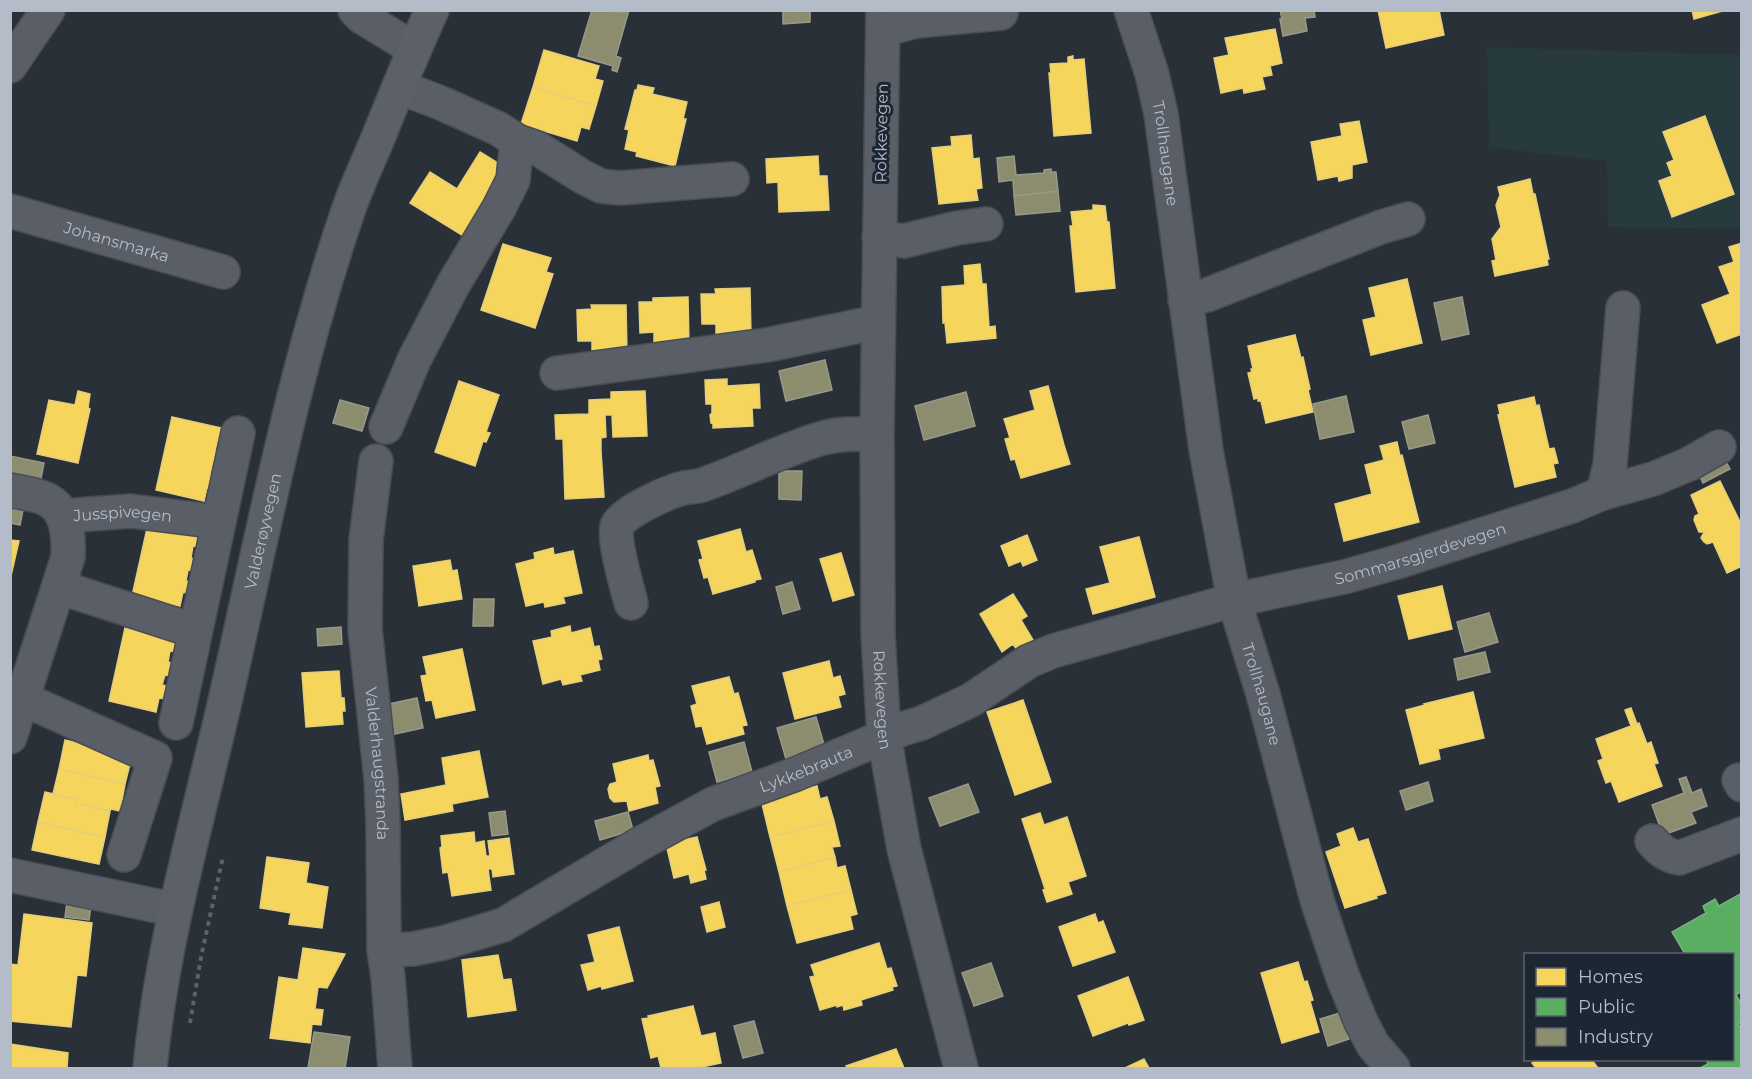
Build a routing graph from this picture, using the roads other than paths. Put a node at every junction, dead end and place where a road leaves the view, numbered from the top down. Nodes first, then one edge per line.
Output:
1 (48, 10) edge
2 (355, 10) edge
3 (432, 10) edge
4 (1131, 10) edge
5 (1000, 13) dead end
6 (883, 20) edge
7 (414, 49) junction
8 (10, 66) edge
9 (399, 87) junction
10 (517, 141) junction
11 (732, 179) dead end
12 (10, 211) edge
13 (1408, 219) dead end
14 (986, 224) dead end
15 (879, 237) junction
16 (223, 272) dead end
17 (1185, 300) junction
18 (1623, 308) dead end
19 (878, 322) junction
20 (557, 373) dead end
21 (386, 426) dead end
22 (238, 433) dead end
23 (877, 434) junction
24 (1719, 447) dead end
25 (376, 461) dead end
26 (10, 490) edge
27 (1603, 493) junction
28 (63, 516) junction
29 (219, 522) junction
30 (59, 587) junction
31 (1234, 600) junction
32 (631, 603) dead end
33 (195, 631) junction
34 (23, 699) junction
35 (176, 723) dead end
36 (884, 736) junction
37 (10, 737) edge
38 (1742, 834) edge
39 (1652, 841) dead end
40 (124, 855) dead end
41 (10, 875) edge
42 (175, 907) junction
43 (384, 950) junction
44 (150, 1068) edge
45 (395, 1068) edge
46 (961, 1068) edge
47 (1393, 1068) edge

1 - 8 street
2 - 7 street
3 - 7 main road, Valderøyvegen
4 - 17 street, Trollhaugane
5 - 6 street, Rokkevegen
6 - 15 street, Rokkevegen
7 - 9 main road, Valderøyvegen
9 - 10 street
9 - 42 main road, Valderøyvegen
10 - 11 street
10 - 21 street
12 - 16 street, Johansmarka
13 - 17 street
14 - 15 street
15 - 19 street, Rokkevegen
17 - 31 street, Trollhaugane
18 - 27 street
19 - 20 street
19 - 23 street, Rokkevegen
22 - 29 street
23 - 32 street
23 - 36 street, Rokkevegen
24 - 27 street, Sommarsgjerdevegen
25 - 43 street, Valderhaugstranda
26 - 28 street
27 - 31 street, Sommarsgjerdevegen
28 - 29 street, Jusspivegen
28 - 30 street, Jusspivegen
29 - 33 street
30 - 33 street
30 - 34 street, Jusspivegen
31 - 36 street, Lykkebrauta
31 - 47 street, Trollhaugane
33 - 35 street
34 - 37 street, Jusspivegen
34 - 40 street
36 - 43 street, Lykkebrauta
36 - 46 street, Rokkevegen
38 - 39 street
41 - 42 street
42 - 44 main road, Valderøyvegen
43 - 45 street, Valderhaugstranda

